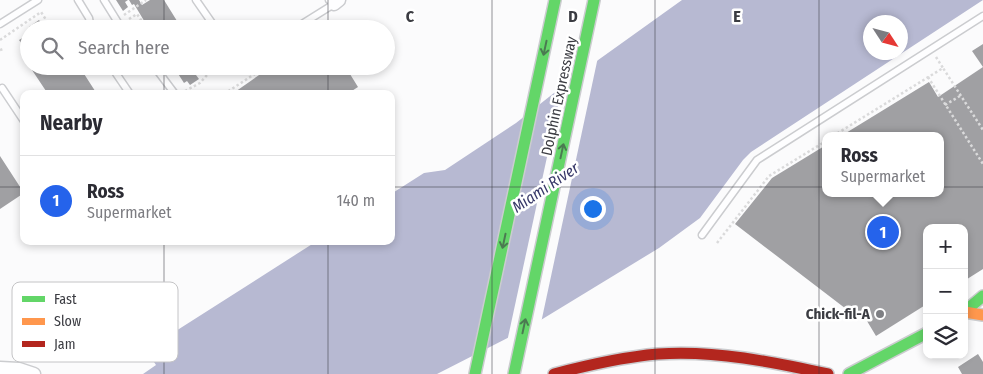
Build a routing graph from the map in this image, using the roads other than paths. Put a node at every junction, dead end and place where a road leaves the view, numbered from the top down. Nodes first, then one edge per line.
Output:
1 (38, 0) edge
2 (78, 0) edge
3 (104, 0) edge
4 (196, 0) edge
5 (556, 0) edge
6 (594, 0) edge
7 (334, 1) edge
8 (983, 16) edge
9 (89, 20) edge
10 (119, 20) edge
11 (210, 20) edge
12 (307, 20) edge
13 (0, 24) edge
14 (114, 75) edge
15 (161, 75) edge
16 (1, 87) edge
17 (127, 90) edge
18 (172, 90) edge
19 (20, 115) edge
20 (702, 235) dead end
21 (983, 296) edge
22 (968, 309) edge
23 (968, 312) edge
24 (983, 315) edge
25 (923, 335) edge
26 (770, 361) junction
27 (0, 368) edge
28 (34, 374) edge
29 (475, 374) edge
30 (514, 374) edge
31 (554, 374) edge
32 (785, 374) edge
33 (828, 374) edge
34 (849, 374) edge

1 - 13 lane
2 - 9 lane
3 - 10 lane
4 - 11 lane
5 -> 29 main road, Dolphin Expressway
30 -> 6 main road, Dolphin Expressway
7 - 12 lane
8 - 20 lane
14 - 17 lane
15 - 18 lane
16 - 19 lane
21 - 22 main road
23 - 24 main road
25 - 34 main road
26 - 31 main road
26 - 32 main road
26 - 33 main road
27 - 28 street

